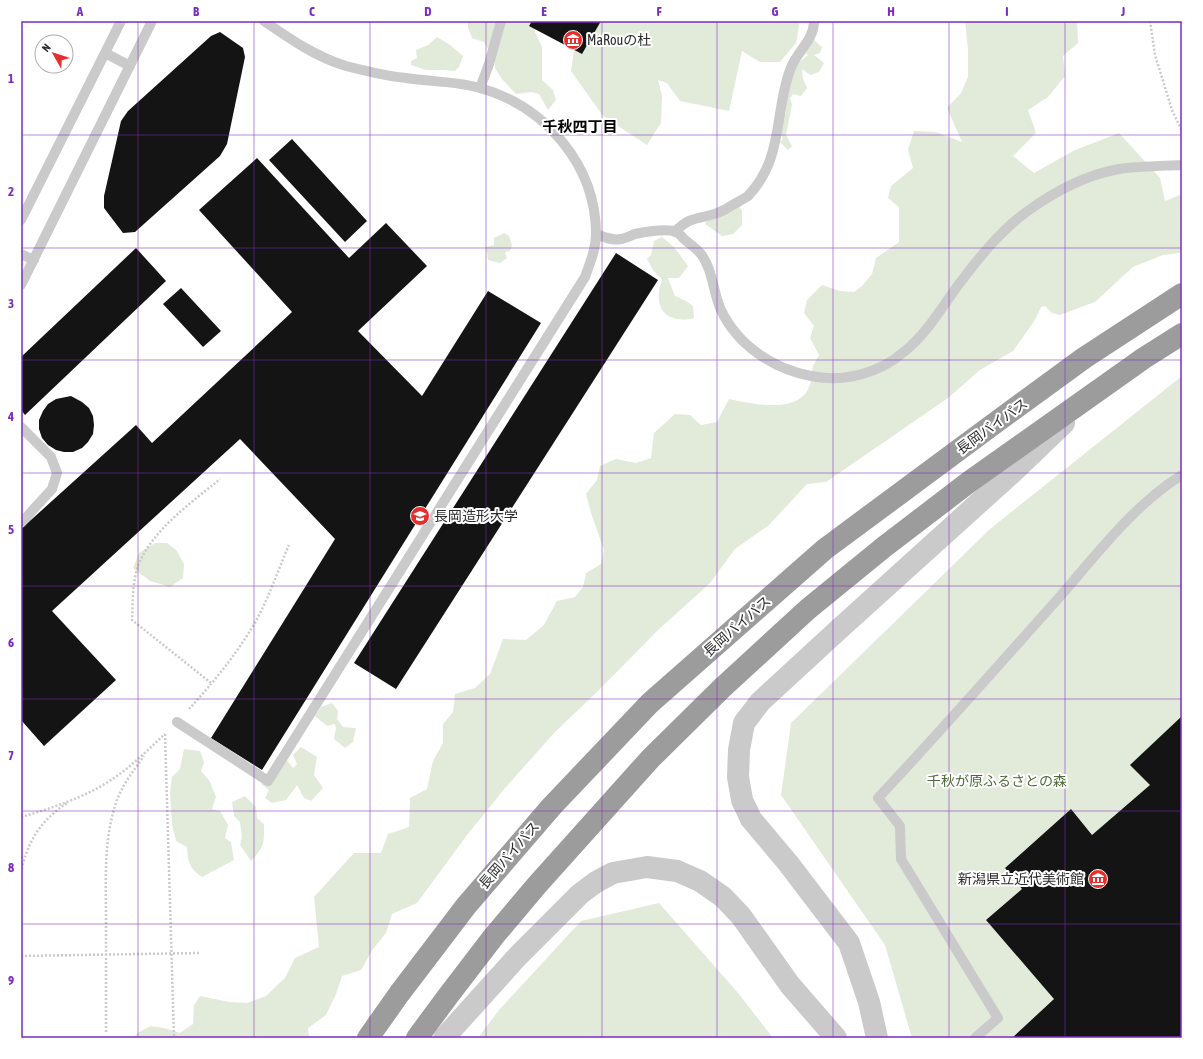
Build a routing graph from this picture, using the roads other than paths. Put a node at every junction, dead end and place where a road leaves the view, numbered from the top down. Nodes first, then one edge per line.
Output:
1 (121, 21) edge
2 (152, 21) edge
3 (264, 21) edge
4 (501, 21) edge
5 (814, 21) edge
6 (105, 53) junction
7 (130, 66) junction
8 (480, 88) junction
9 (1182, 164) edge
10 (21, 220) edge
11 (675, 232) junction
12 (596, 234) junction
13 (21, 254) edge
14 (34, 260) junction
15 (21, 285) edge
16 (1182, 294) edge
17 (1182, 334) edge
18 (1093, 394) junction
19 (21, 427) edge
20 (1182, 475) edge
21 (21, 523) edge
22 (177, 722) dead end
23 (368, 1038) edge
24 (417, 1038) edge
25 (444, 1038) edge
26 (836, 1038) edge
27 (877, 1038) edge
28 (975, 1038) edge

1 - 6 lane
2 - 7 lane
3 - 8 lane
4 - 8 lane
5 - 11 lane
6 - 7 lane
6 - 10 lane
7 - 14 lane
8 - 12 lane
9 - 11 lane
11 - 12 lane
12 - 22 lane
13 - 14 lane
14 - 15 lane
16 - 23 highway, 長岡バイパス
17 - 18 highway
18 - 24 highway
18 - 27 street
19 - 21 lane
20 - 28 lane
25 - 26 street

